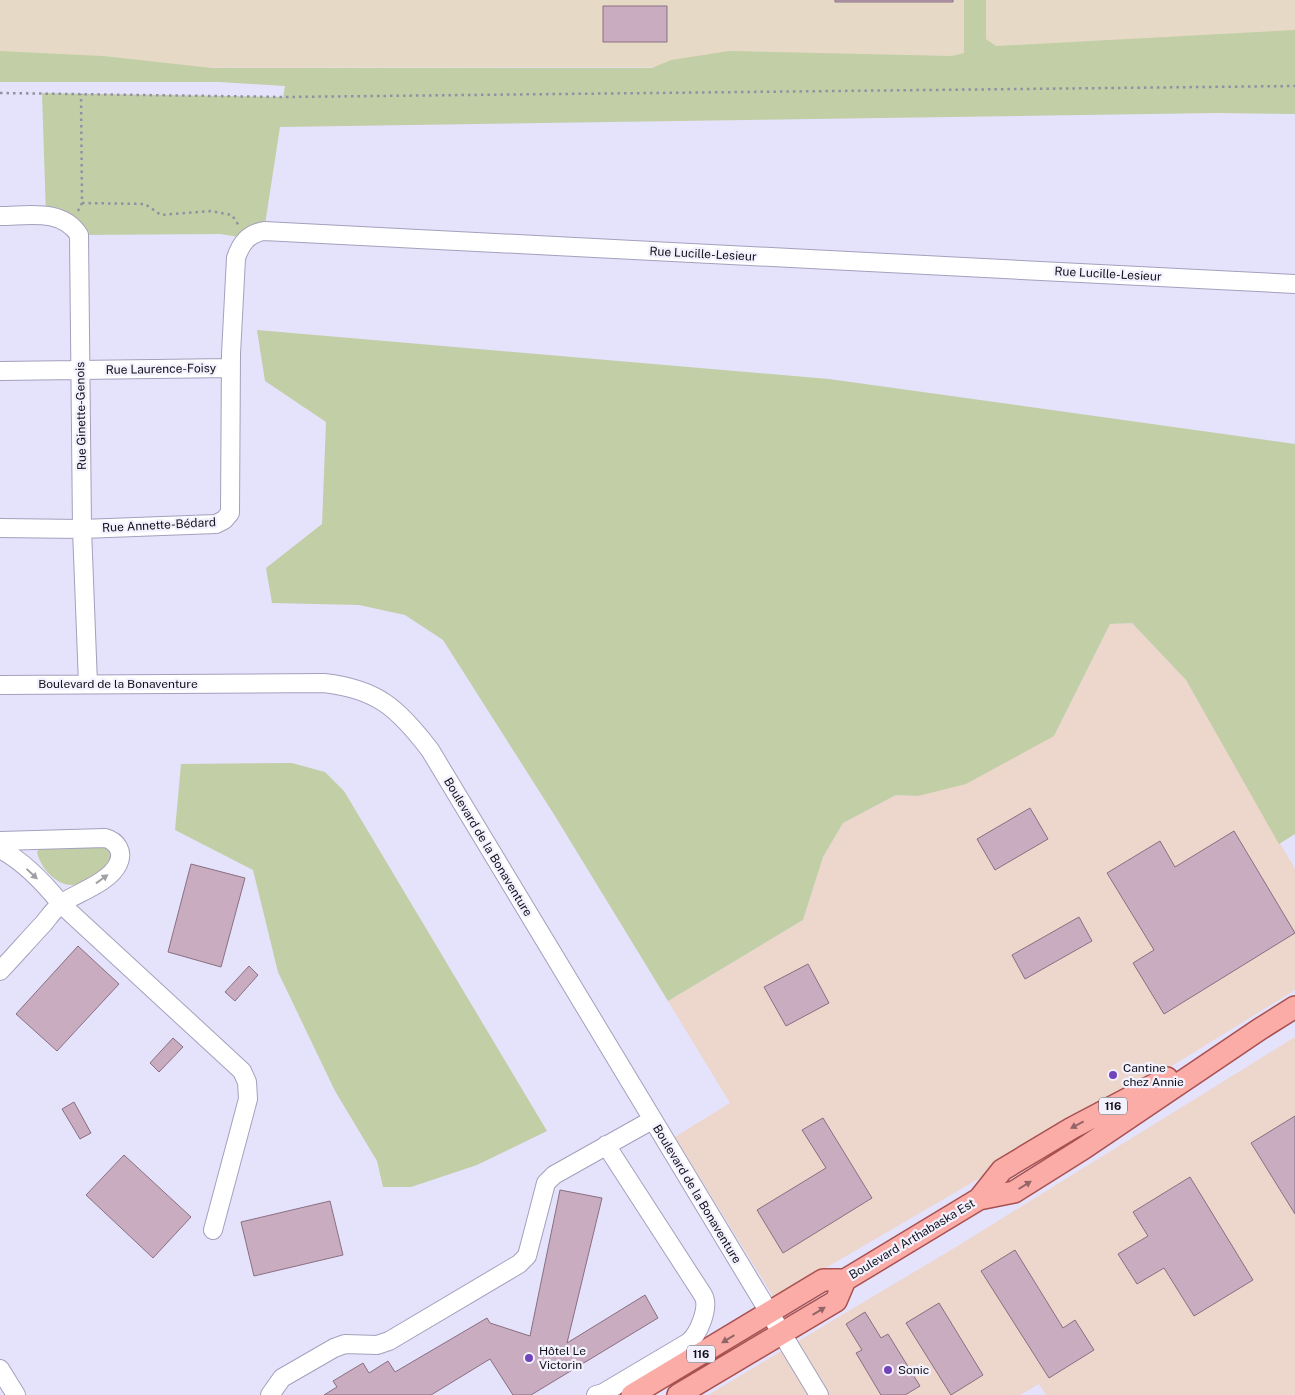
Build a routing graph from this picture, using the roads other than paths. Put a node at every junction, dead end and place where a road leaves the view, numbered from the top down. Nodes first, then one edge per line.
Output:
1 (0, 216) edge
2 (1295, 284) edge
3 (231, 368) junction
4 (80, 370) junction
5 (0, 371) edge
6 (0, 528) edge
7 (82, 529) junction
8 (88, 684) junction
9 (0, 685) edge
10 (0, 841) edge
11 (0, 849) edge
12 (61, 904) junction
13 (0, 971) edge
14 (1295, 1007) edge
15 (652, 1120) junction
16 (606, 1145) junction
17 (214, 1230) dead end
18 (845, 1280) junction
19 (770, 1314) junction
20 (782, 1333) junction
21 (0, 1369) edge
22 (16, 1395) edge
23 (270, 1395) edge
24 (596, 1395) edge
25 (632, 1395) edge
26 (678, 1395) edge
27 (819, 1395) edge

1 - 4 street, Rue Ginette-Genois
2 - 3 street, Rue Lucille-Lesieur
3 - 4 street, Rue Laurence-Foisy
3 - 7 street, Rue Annette-Bédard
4 - 5 street, Rue Laurence-Foisy
4 - 7 street, Rue Ginette-Genois
6 - 7 street, Rue Annette-Bédard
7 - 8 street, Rue Ginette-Genois
8 - 9 street, Boulevard de la Bonaventure
8 - 15 street, Boulevard de la Bonaventure
12 -> 10 street
11 -> 12 street
12 - 13 street
12 - 17 street
14 - 18 main road, Boulevard Arthabaska Est / 116
15 - 16 street
15 - 19 street, Boulevard de la Bonaventure
16 - 23 street
16 - 24 street
18 - 19 main road, Boulevard Arthabaska Est / 116
20 -> 18 main road, Boulevard Arthabaska Est / 116
19 - 20 street, Boulevard de la Bonaventure
19 -> 25 main road, Boulevard Arthabaska Est / 116
20 - 26 main road, Boulevard Arthabaska Est / 116
20 - 27 street, Boulevard de la Bonaventure
21 - 22 street

